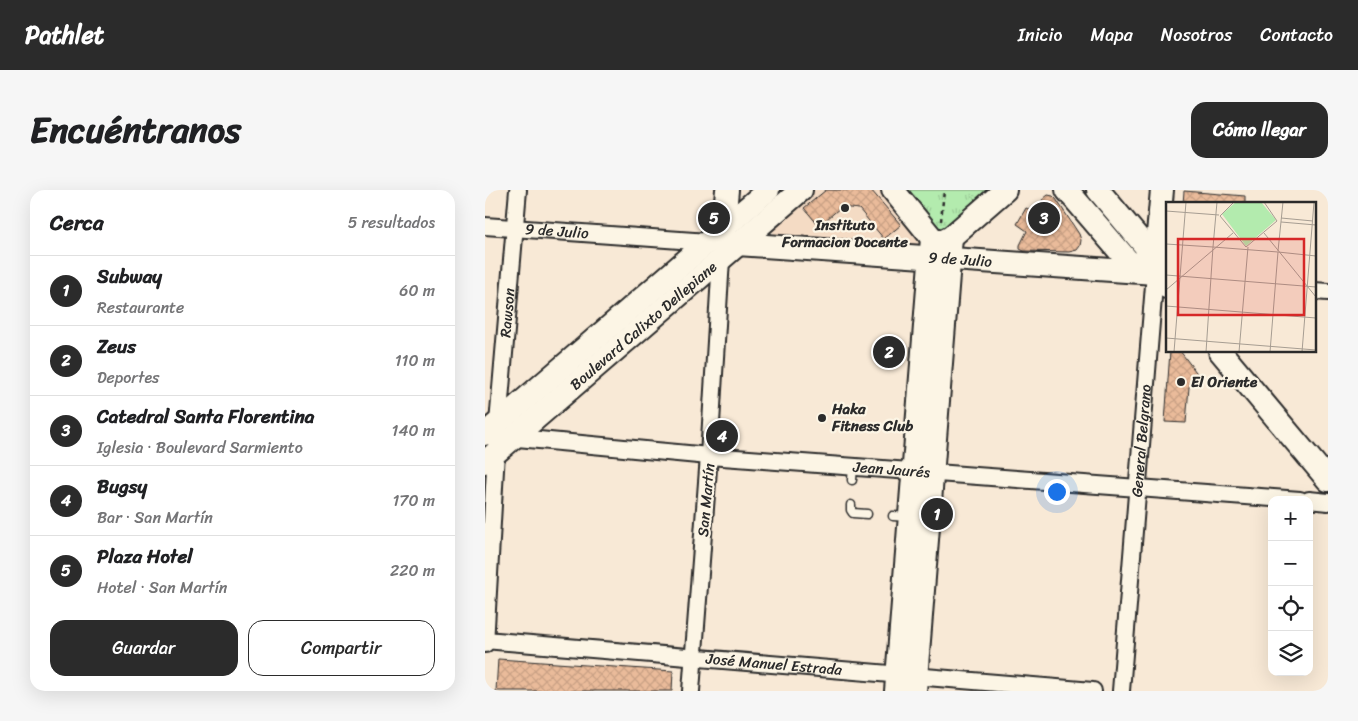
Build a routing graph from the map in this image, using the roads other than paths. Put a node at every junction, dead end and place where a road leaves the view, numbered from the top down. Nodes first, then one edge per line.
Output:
1 (519, 190) edge
2 (727, 190) edge
3 (768, 190) edge
4 (801, 190) edge
5 (893, 190) edge
6 (1005, 190) edge
7 (1067, 190) edge
8 (1098, 190) edge
9 (1163, 190) edge
10 (485, 226) edge
11 (515, 228) junction
12 (722, 243) junction
13 (941, 243) junction
14 (1163, 279) edge
15 (1221, 352) edge
16 (494, 440) edge
17 (709, 456) junction
18 (923, 472) junction
19 (1328, 480) edge
20 (1138, 488) junction
21 (1268, 498) edge
22 (1313, 500) edge
23 (1328, 502) edge
24 (851, 505) dead end
25 (867, 514) dead end
26 (485, 641) edge
27 (693, 657) junction
28 (906, 684) edge
29 (691, 691) edge
30 (1093, 691) edge
31 (1121, 691) edge

1 - 11 street, Rawson
2 - 12 main road, San Martín
3 - 12 main road, Boulevard Calixto Dellepiane
4 - 12 main road, Boulevard Calixto Dellepiane
5 - 13 main road
6 - 13 main road
7 - 14 main road
8 - 14 main road
9 - 14 main road, General Belgrano
10 - 11 street, 9 de Julio
11 - 12 street, 9 de Julio
11 - 16 street, Rawson
12 - 13 main road, 9 de Julio
12 - 16 main road, Boulevard Calixto Dellepiane
12 - 17 street, San Martín
13 - 14 main road, 9 de Julio
13 - 18 main road
14 - 20 street, General Belgrano
15 - 19 main road
16 - 17 street, Jean Jaurés
16 - 26 street, Rawson
17 - 18 street, Jean Jaurés
17 - 27 street, San Martín
18 - 20 street, Jean Jaurés
18 - 28 main road
18 - 28 main road
20 - 21 street, Jean Jaurés
20 - 31 street, General Belgrano
22 - 23 street
24 - 25 lane
26 - 27 street, José Manuel Estrada
27 - 28 street, José Manuel Estrada
27 - 29 street, San Martín
28 - 30 street, José Manuel Estrada

